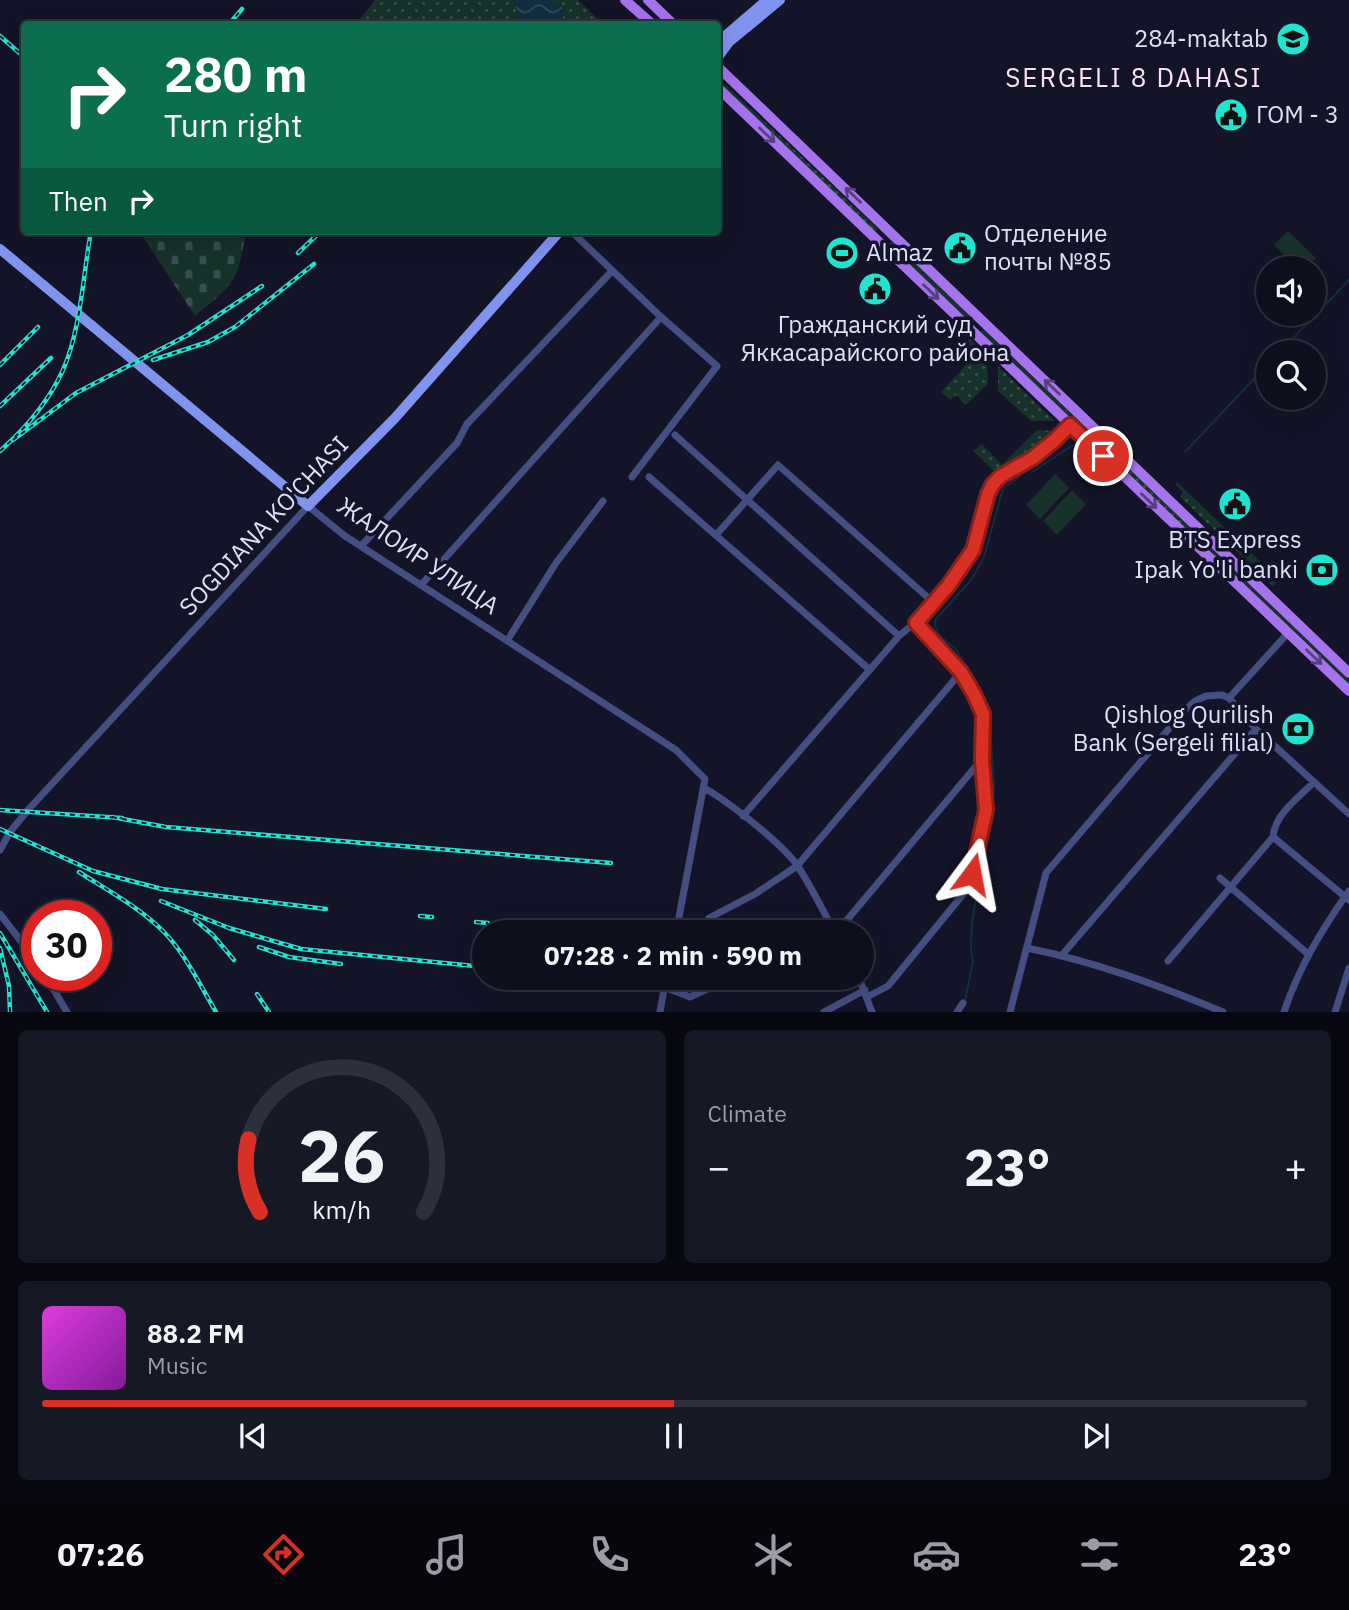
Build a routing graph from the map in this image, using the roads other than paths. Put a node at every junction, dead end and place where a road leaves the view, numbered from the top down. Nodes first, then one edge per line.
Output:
1 (625, 0) edge
2 (767, 0) edge
3 (780, 0) edge
4 (653, 2) edge
5 (649, 21) edge
6 (670, 21) edge
7 (721, 39) edge
8 (721, 53) edge
9 (721, 70) edge
10 (721, 91) edge
11 (884, 226) junction
12 (556, 235) edge
13 (576, 235) edge
14 (874, 237) junction
15 (0, 249) edge
16 (612, 271) junction
17 (661, 317) junction
18 (982, 320) junction
19 (971, 331) junction
20 (1070, 425) junction
21 (675, 435) dead end
22 (1124, 456) junction
23 (1114, 467) junction
24 (632, 477) dead end
25 (649, 477) dead end
26 (748, 499) junction
27 (603, 500) dead end
28 (308, 506) junction
29 (716, 536) junction
30 (362, 545) junction
31 (421, 586) junction
32 (933, 602) junction
33 (916, 623) junction
34 (1289, 633) junction
35 (899, 636) junction
36 (507, 641) junction
37 (870, 670) junction
38 (961, 672) junction
39 (1349, 673) edge
40 (1349, 691) edge
41 (1228, 698) junction
42 (1256, 729) junction
43 (982, 760) junction
44 (1314, 782) junction
45 (704, 788) junction
46 (1349, 814) edge
47 (743, 816) junction
48 (1273, 837) junction
49 (0, 850) edge
50 (797, 866) junction
51 (1220, 878) dead end
52 (1231, 888) junction
53 (1348, 896) edge
54 (0, 914) edge
55 (709, 918) dead end
56 (679, 920) edge
57 (828, 920) edge
58 (848, 920) edge
59 (21, 941) edge
60 (1027, 948) junction
61 (1308, 954) junction
62 (1062, 955) junction
63 (1168, 961) dead end
64 (1349, 968) edge
65 (664, 990) edge
66 (678, 990) edge
67 (705, 990) edge
68 (864, 990) edge
69 (55, 991) edge
70 (866, 994) junction
71 (963, 1003) dead end
72 (67, 1012) edge
73 (660, 1012) edge
74 (824, 1012) edge
75 (872, 1012) edge
76 (957, 1012) edge
77 (1010, 1012) edge
78 (1223, 1012) edge
79 (1284, 1012) edge
80 (1335, 1012) edge

1 - 5 main road
2 - 7 street
3 - 8 street
4 - 6 main road
11 -> 9 main road
10 -> 14 main road
11 - 14 main road
11 - 18 main road
12 - 28 street, SOGDIANA KO'CHASI
13 - 16 street
14 -> 19 main road
15 - 28 street, ЖАЛОИР УЛИЦА
16 - 17 street
16 - 30 street
17 - 24 street
17 - 31 street
18 - 19 main road
22 -> 18 main road
19 - 20 main road
20 - 23 main road
20 - 32 street
21 - 26 street
22 - 23 main road
22 - 39 main road
23 -> 34 main road
25 - 29 street
26 - 29 street
26 - 32 street
26 - 35 street
27 - 36 street
28 - 30 street, ЖАЛОИР УЛИЦА
28 - 49 street, SOGDIANA KO'CHASI
29 - 37 street
30 - 31 street, ЖАЛОИР УЛИЦА
31 - 36 street, ЖАЛОИР УЛИЦА
32 - 33 street
33 - 35 street
33 - 38 street
34 -> 40 main road
34 - 41 street
35 - 37 street
36 - 45 street, ЖАЛОИР УЛИЦА
37 - 47 street
38 - 43 street
38 - 50 street
41 - 42 street
41 - 60 street
42 - 44 street
42 - 62 street
43 - 58 street
43 - 70 street
44 - 46 street
44 - 48 street
45 - 47 street
45 - 56 street
47 - 50 street
48 - 52 street
48 - 53 street
50 - 55 street
50 - 57 street
51 - 52 street
52 - 61 street
52 - 63 street
53 - 61 street
54 - 59 street
60 - 62 street
60 - 77 street
61 - 79 street
62 - 78 street
64 - 80 street
65 - 73 street
66 - 67 street
68 - 70 street
69 - 72 street
70 - 74 street
70 - 75 street
71 - 76 street

